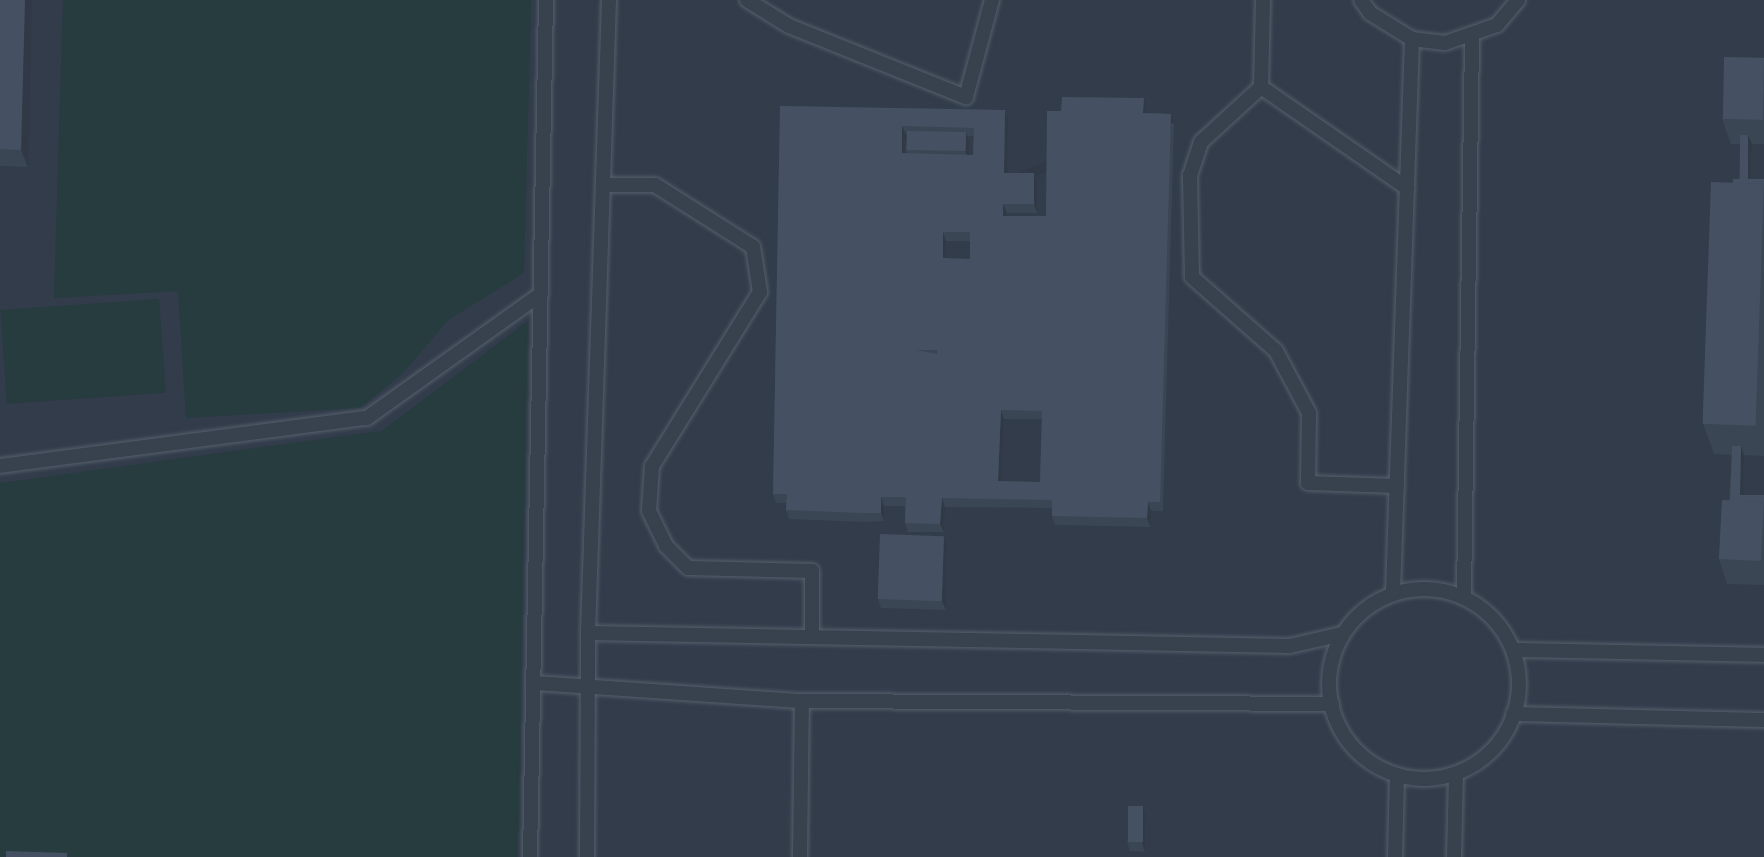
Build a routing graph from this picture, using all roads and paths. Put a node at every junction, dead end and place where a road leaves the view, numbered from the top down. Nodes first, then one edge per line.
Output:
1 (545, 0) edge
2 (609, 0) edge
3 (747, 0) edge
4 (992, 0) edge
5 (1263, 0) edge
6 (1361, 0) edge
7 (1518, 0) edge
8 (1472, 37) junction
9 (1412, 39) junction
10 (1261, 87) junction
11 (603, 185) junction
12 (1407, 188) junction
13 (541, 294) junction
14 (0, 466) edge
15 (1397, 486) junction
16 (1393, 592) junction
17 (1464, 597) junction
18 (588, 633) junction
19 (1342, 634) junction
20 (812, 638) junction
21 (1514, 650) junction
22 (1764, 655) edge
23 (535, 683) junction
24 (591, 691) junction
25 (802, 701) junction
26 (1332, 704) junction
27 (1513, 714) junction
28 (1764, 720) edge
29 (1456, 775) junction
30 (1397, 776) junction
31 (530, 857) edge
32 (587, 857) edge
33 (800, 857) edge
34 (1395, 857) edge
35 (1454, 857) edge

1 - 13 lane
2 - 11 lane
3 - 4 lane
5 - 10 lane
6 - 9 lane
7 - 8 lane
8 - 9 lane
8 - 17 lane
9 - 12 lane
10 - 12 lane
10 - 15 lane
11 - 18 lane
11 - 20 lane
12 - 15 lane
13 - 14 lane
13 - 23 lane
15 - 16 lane
16 - 17 lane
16 - 19 lane
17 - 21 lane
18 - 20 lane
18 - 24 lane
19 - 20 lane
19 - 26 lane
21 - 22 lane
21 - 27 lane
23 - 24 lane
23 - 31 lane
24 - 25 lane
24 - 32 lane
25 - 26 lane
25 - 33 lane
26 - 30 lane
27 - 28 lane
27 - 29 lane
29 - 30 lane
29 - 35 lane
30 - 34 lane

